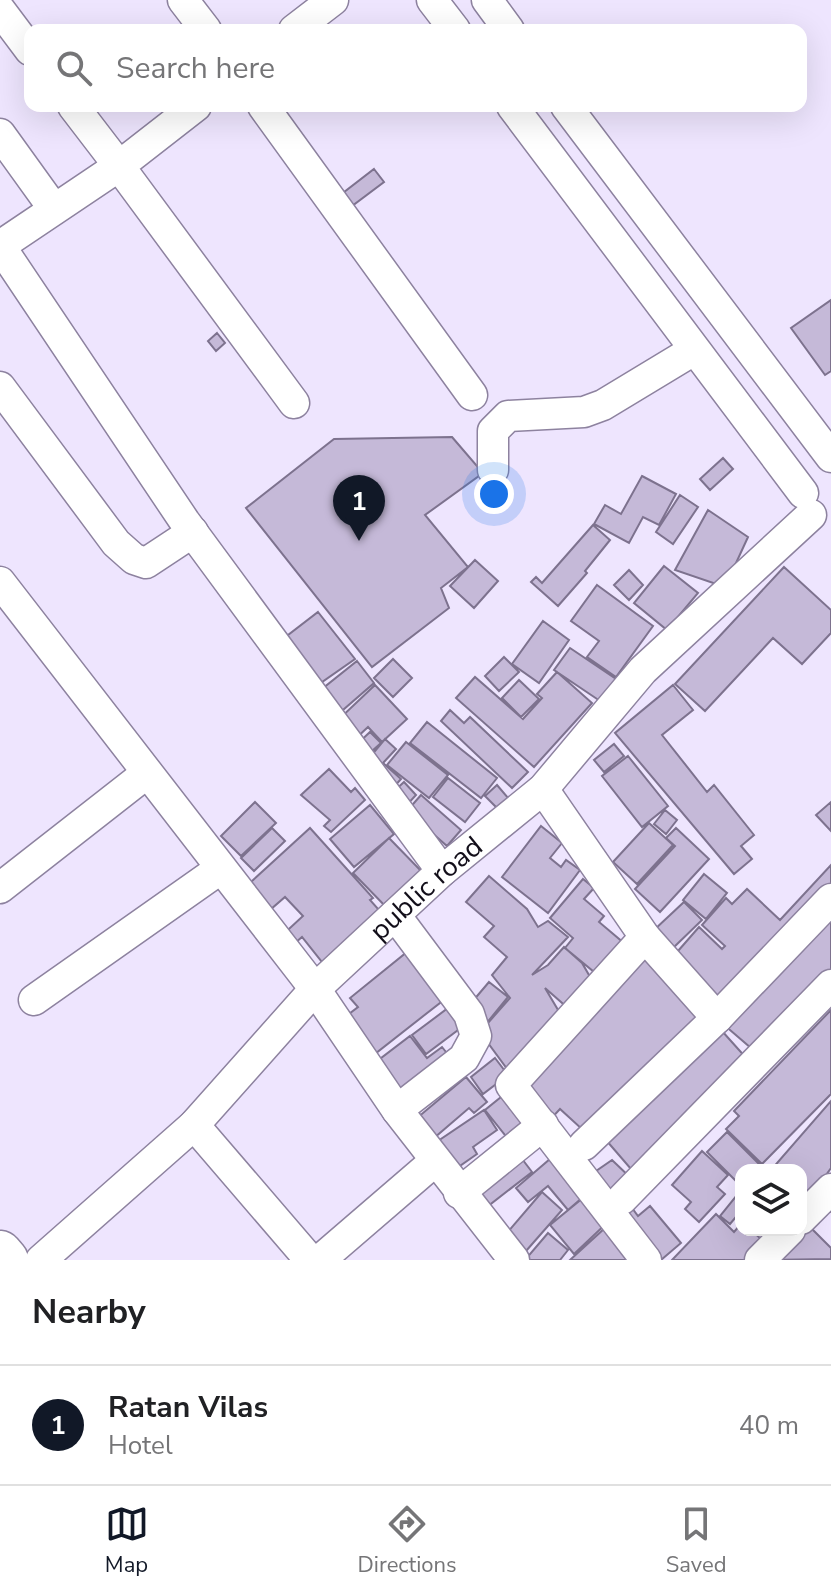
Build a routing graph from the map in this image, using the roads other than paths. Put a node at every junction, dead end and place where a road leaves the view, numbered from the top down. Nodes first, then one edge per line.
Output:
1 (183, 0) edge
2 (333, 0) edge
3 (432, 0) edge
4 (487, 0) edge
5 (0, 10) edge
6 (201, 24) edge
7 (302, 24) edge
8 (450, 24) edge
9 (505, 24) edge
10 (24, 42) edge
11 (78, 112) edge
12 (188, 112) edge
13 (267, 112) edge
14 (516, 112) edge
15 (571, 112) edge
16 (0, 134) edge
17 (119, 166) junction
18 (54, 209) junction
19 (0, 246) edge
20 (694, 350) junction
21 (0, 387) edge
22 (472, 395) dead end
23 (294, 403) dead end
24 (831, 457) edge
25 (831, 465) edge
26 (493, 470) dead end
27 (815, 512) edge
28 (193, 532) junction
29 (2, 588) edge
30 (147, 773) junction
31 (543, 789) junction
32 (220, 869) junction
33 (442, 871) junction
34 (0, 888) edge
35 (831, 899) edge
36 (395, 915) junction
37 (645, 937) junction
38 (831, 985) edge
39 (315, 989) junction
40 (34, 1000) dead end
41 (717, 1018) junction
42 (397, 1110) junction
43 (194, 1125) junction
44 (543, 1125) junction
45 (584, 1145) dead end
46 (435, 1161) junction
47 (831, 1189) edge
48 (459, 1193) junction
49 (622, 1199) dead end
50 (807, 1213) edge
51 (784, 1236) edge
52 (0, 1253) edge
53 (6, 1260) edge
54 (41, 1260) edge
55 (310, 1260) edge
56 (320, 1260) edge
57 (514, 1260) edge
58 (646, 1260) edge
59 (760, 1260) edge

1 - 6 street
2 - 7 street
3 - 8 street
4 - 9 street
5 - 10 street
11 - 17 street
12 - 17 street
13 - 22 street
14 - 20 street
15 - 24 street
16 - 18 street
17 - 18 street
17 - 23 street
18 - 19 street
19 - 28 street
20 - 26 street
20 - 27 street
21 - 28 street
25 - 27 street, public road
27 - 31 street, public road
28 - 33 street
29 - 30 street
30 - 32 street
30 - 34 street
31 - 33 street, public road
31 - 37 street
32 - 39 street
32 - 40 street
33 - 36 street, public road
35 - 41 street
36 - 39 street, public road
36 - 42 street
37 - 41 street
37 - 44 street
38 - 49 street
39 - 42 street
39 - 43 street, public road
41 - 45 street
42 - 46 street
43 - 54 street, public road
43 - 55 street
44 - 48 street
44 - 58 street
46 - 48 street
46 - 56 street
47 - 50 street
48 - 57 street
51 - 59 street
52 - 53 highway

